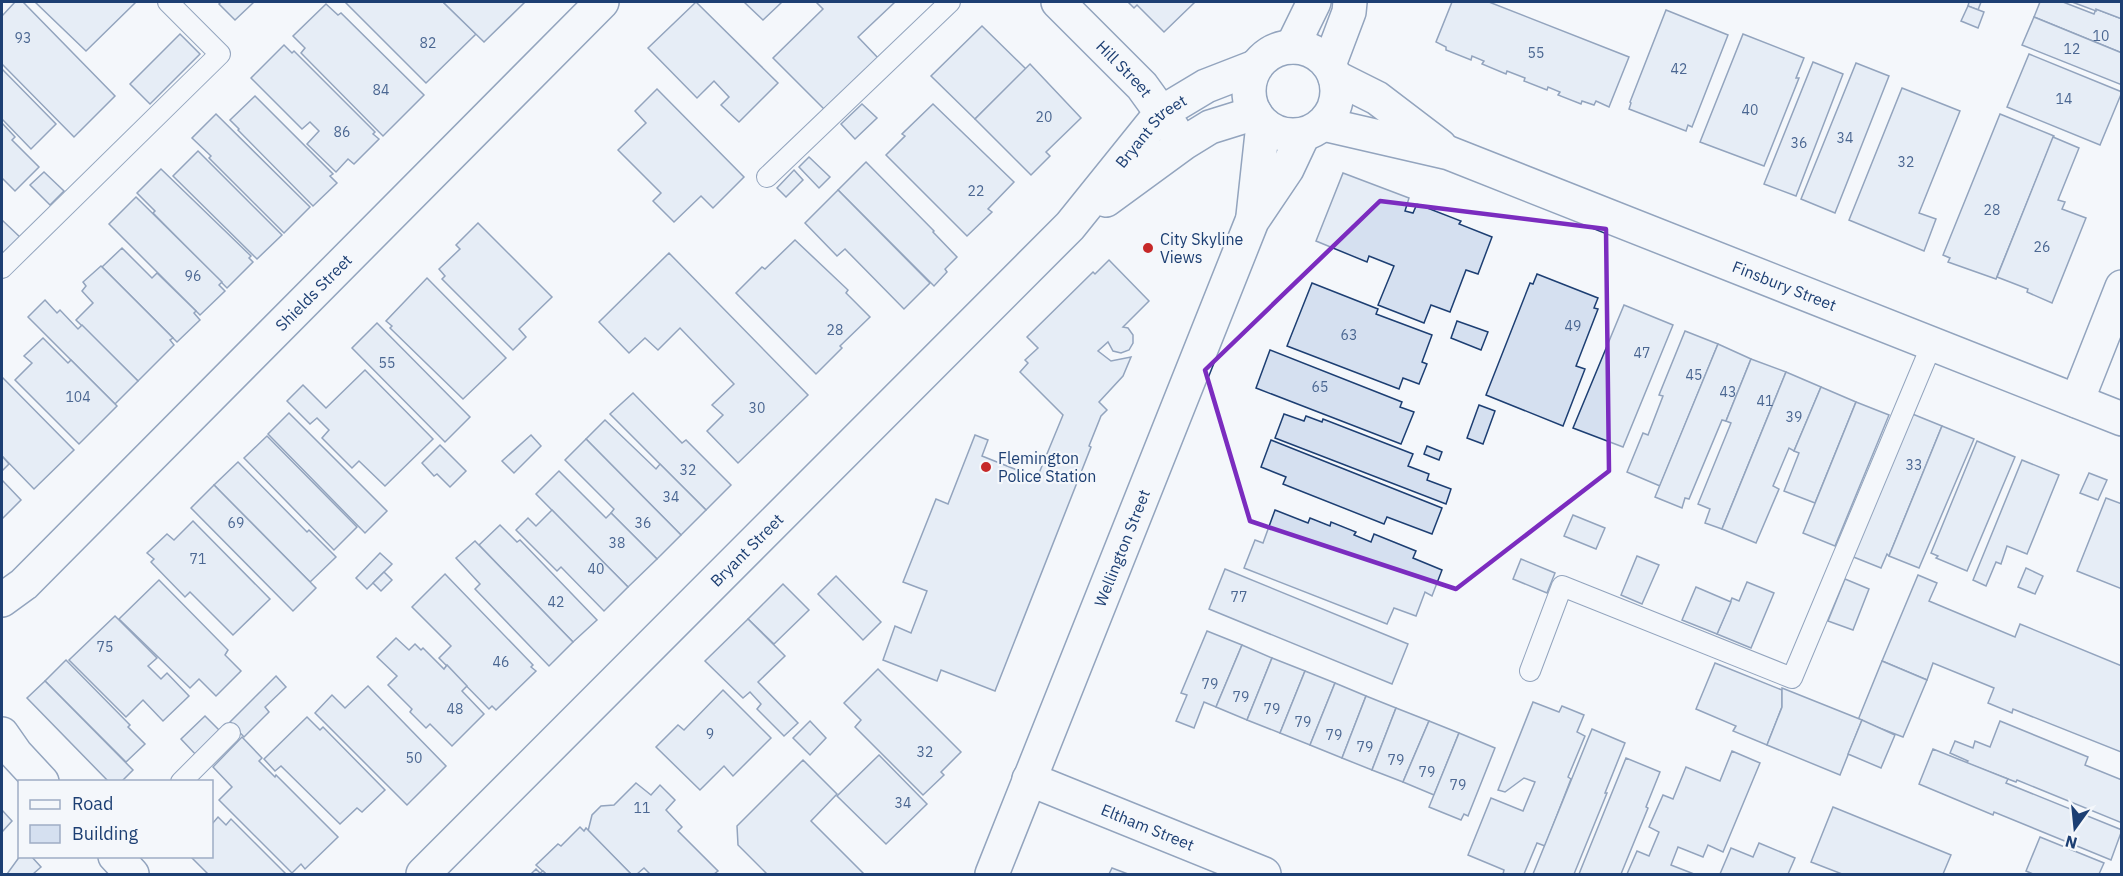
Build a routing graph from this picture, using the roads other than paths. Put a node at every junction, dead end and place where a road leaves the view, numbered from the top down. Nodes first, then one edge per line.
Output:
1 (168, 2) edge
2 (602, 2) edge
3 (950, 2) edge
4 (1058, 2) edge
5 (1314, 2) edge
6 (1350, 2) edge
7 (1292, 47) junction
8 (1255, 67) junction
9 (1332, 71) junction
10 (1161, 113) junction
11 (1259, 119) junction
12 (1313, 129) junction
13 (1184, 143) junction
14 (1449, 153) junction
15 (767, 177) dead end
16 (1252, 221) junction
17 (1070, 226) junction
18 (2, 268) edge
19 (2121, 287) edge
20 (1932, 344) junction
21 (2077, 401) junction
22 (2121, 419) edge
23 (13, 592) edge
24 (2, 620) edge
25 (1530, 671) dead end
26 (230, 733) dead end
27 (6, 745) edge
28 (1029, 779) junction
29 (40, 780) edge
30 (183, 780) edge
31 (117, 858) edge
32 (132, 874) edge
33 (423, 874) edge
34 (992, 874) edge
35 (1264, 874) edge

1 - 18 lane
2 - 23 street, Shields Street
3 - 15 lane
4 - 10 street, Hill Street
5 - 7 street
6 - 9 street
7 - 8 street
7 - 9 street
8 - 10 street, Bryant Street
8 - 11 street
9 - 12 street
9 - 14 street, Finsbury Street
10 - 13 street, Hill Street
10 - 17 street, Bryant Street
11 - 12 street
11 - 13 street, Bryant Street
11 - 16 street, Wellington Street
12 - 14 street, Finsbury Street
12 - 16 street, Wellington Street
13 - 17 street, Bryant Street
14 - 20 street, Finsbury Street
16 - 28 street, Wellington Street
17 - 33 street, Bryant Street
19 - 21 street
20 - 21 street, Finsbury Street
20 - 25 lane
21 - 22 street, Finsbury Street
23 - 24 street, Shields Street
26 - 30 lane
27 - 29 street
28 - 34 street, Wellington Street
28 - 35 street, Eltham Street
31 - 32 street

